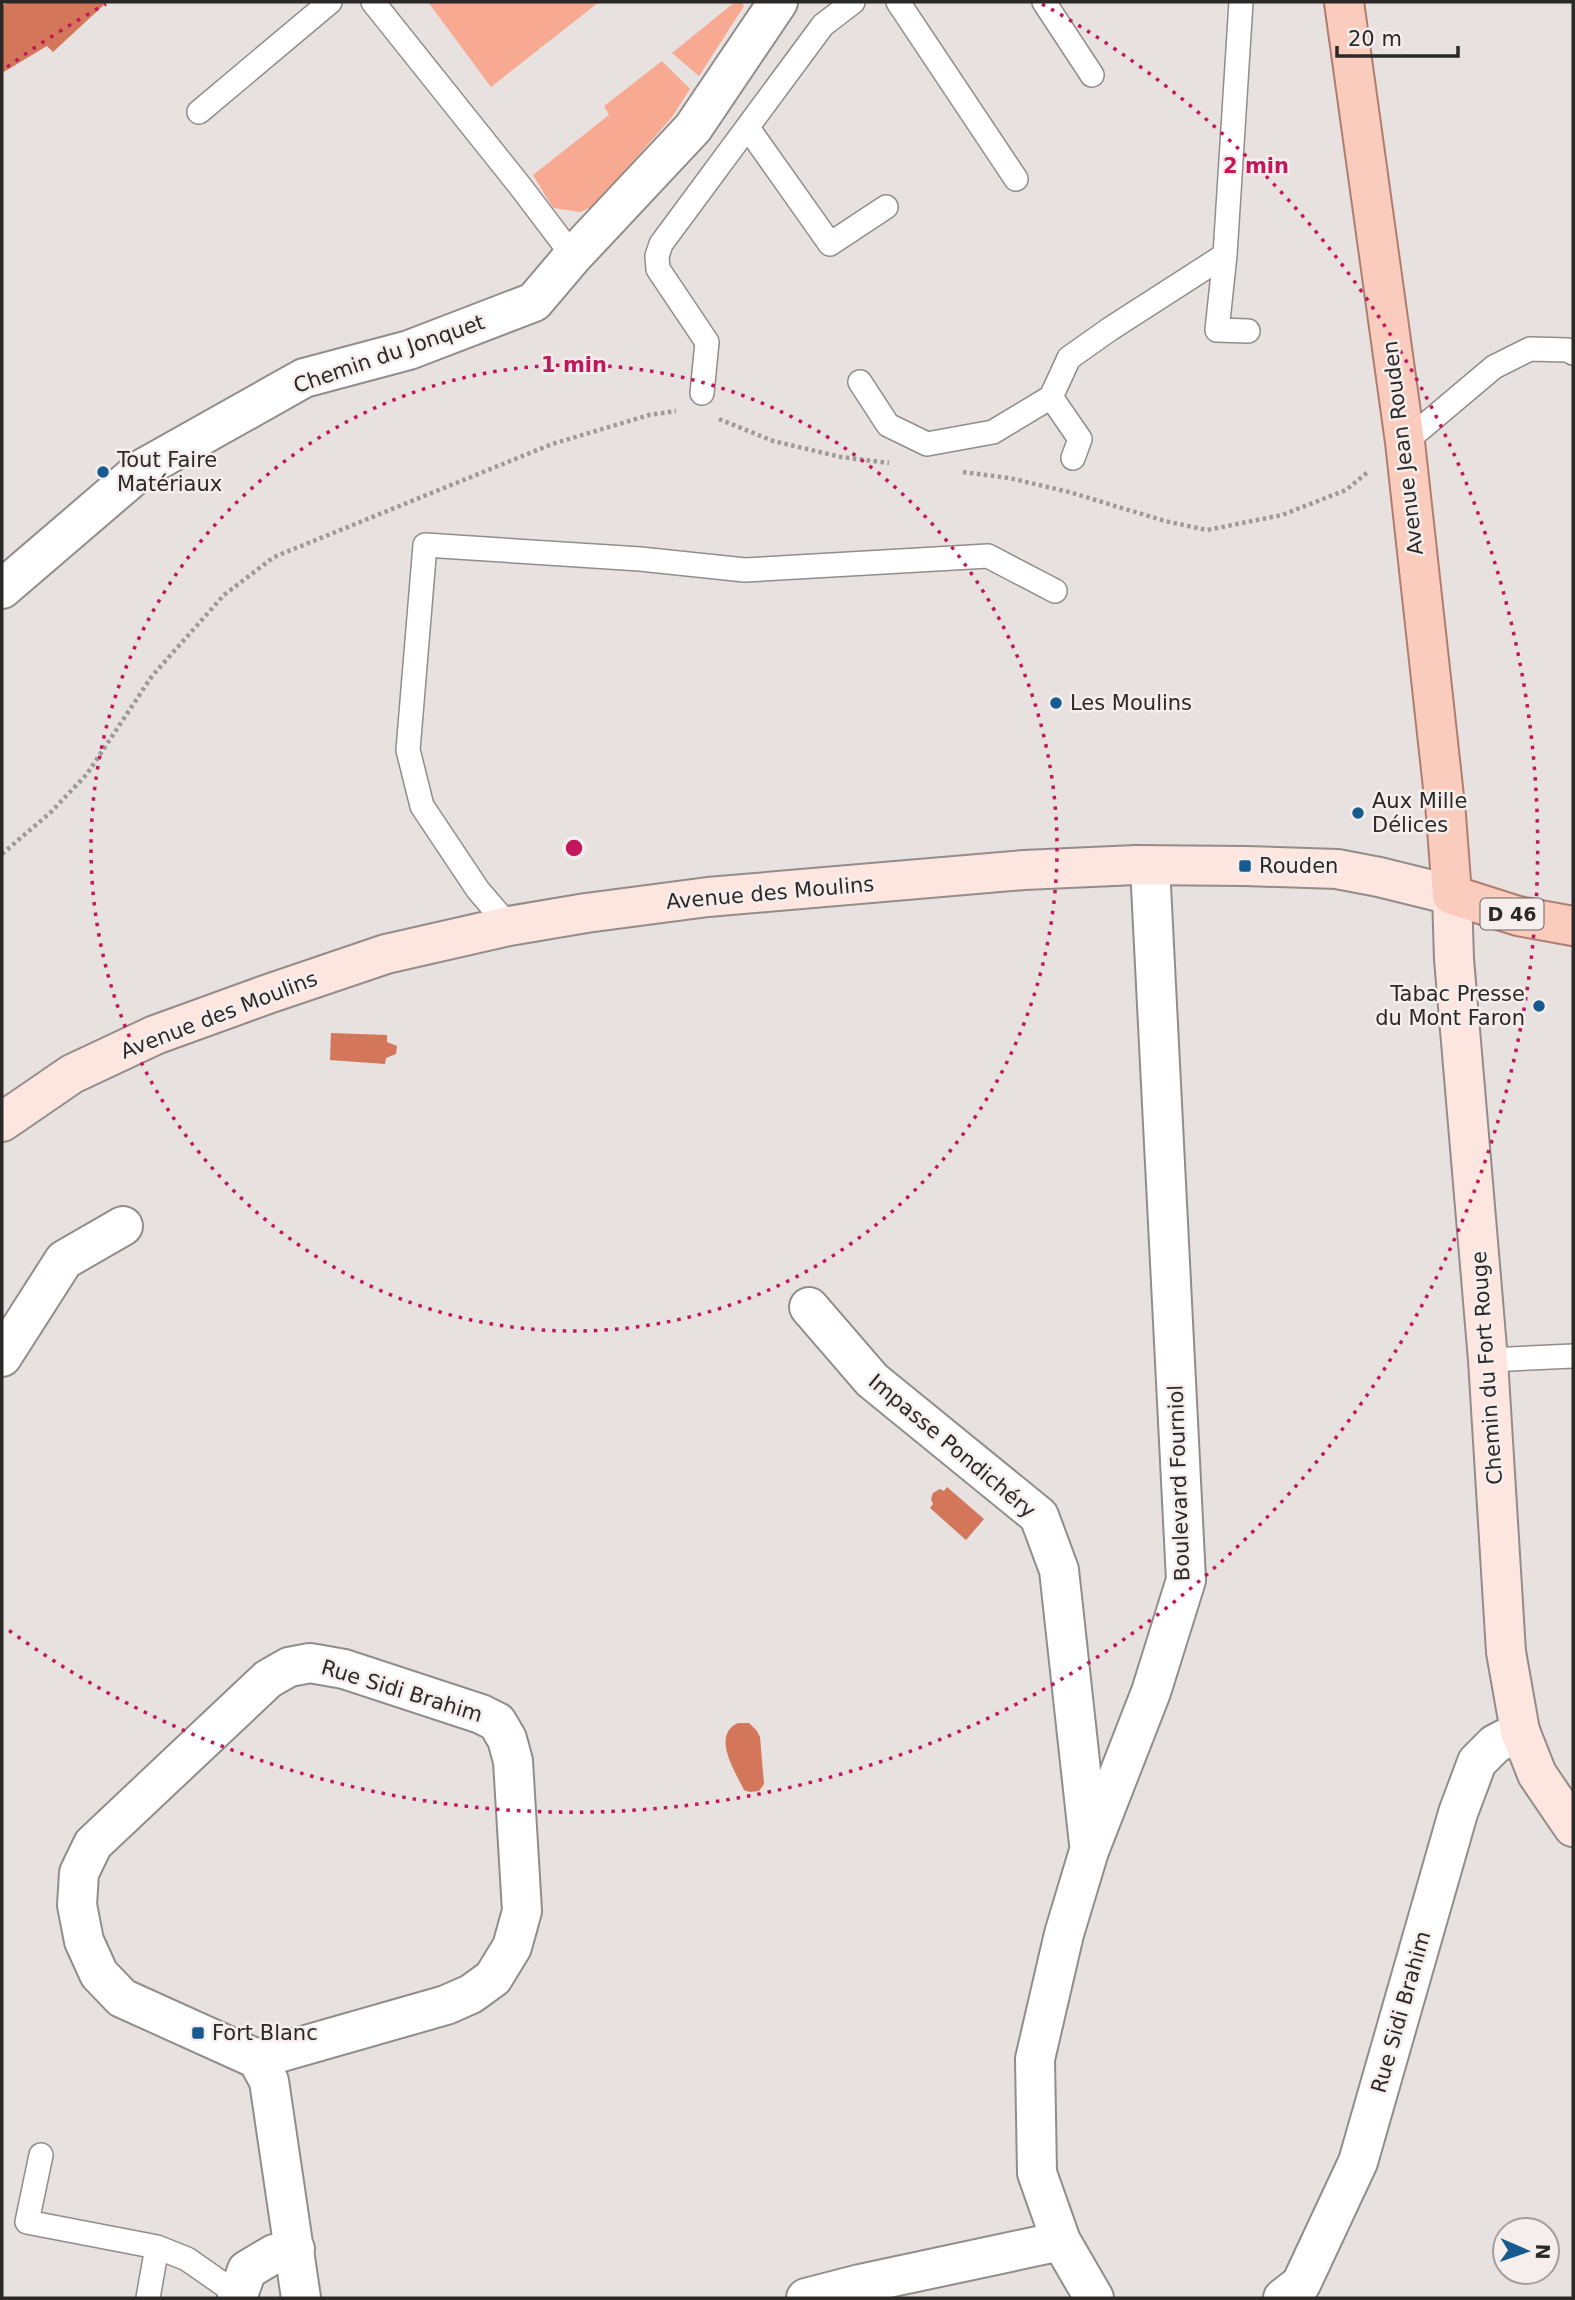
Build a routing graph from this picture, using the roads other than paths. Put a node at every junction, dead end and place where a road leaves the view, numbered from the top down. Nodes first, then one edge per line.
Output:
1 (330, 2) edge
2 (373, 2) edge
3 (778, 2) edge
4 (853, 2) edge
5 (898, 2) edge
6 (1044, 2) edge
7 (1241, 2) edge
8 (1343, 2) edge
9 (1093, 75) dead end
10 (199, 112) dead end
11 (748, 128) junction
12 (1016, 179) dead end
13 (886, 207) dead end
14 (573, 256) junction
15 (1225, 256) junction
16 (1248, 331) dead end
17 (1573, 353) edge
18 (860, 382) dead end
19 (702, 393) dead end
20 (1051, 397) junction
21 (1405, 442) junction
22 (1073, 458) dead end
23 (2, 589) edge
24 (1055, 591) dead end
25 (1150, 866) junction
26 (1451, 895) junction
27 (509, 926) junction
28 (1573, 926) edge
29 (2, 1122) edge
30 (123, 1226) dead end
31 (809, 1307) dead end
32 (1573, 1356) edge
33 (2, 1357) edge
34 (1488, 1360) junction
35 (1520, 1731) junction
36 (1573, 1827) edge
37 (1089, 1852) junction
38 (257, 2059) junction
39 (41, 2155) dead end
40 (1061, 2241) junction
41 (157, 2247) junction
42 (295, 2249) junction
43 (237, 2296) edge
44 (148, 2298) edge
45 (302, 2298) edge
46 (806, 2298) edge
47 (1094, 2298) edge
48 (1283, 2298) edge

1 - 10 lane
2 - 14 lane
3 - 14 street, Chemin du Jonquet
4 - 11 lane
5 - 12 lane
6 - 9 lane
7 - 15 lane
8 - 21 main road, Avenue Jean Rouden
11 - 13 lane
11 - 19 lane
14 - 23 street, Chemin du Jonquet
15 - 16 lane
15 - 20 lane
17 - 21 lane
18 - 20 lane
20 - 22 lane
21 - 26 main road, Avenue Jean Rouden
24 - 27 lane
25 - 26 main road, Avenue des Moulins / D 46
25 - 27 main road, Avenue des Moulins / D 46
25 - 37 street, Boulevard Fourniol
26 - 28 main road, Avenue des Moulins / D 46
26 - 34 main road, Chemin du Fort Rouge
27 - 29 main road, Avenue des Moulins / D 46
30 - 33 street
31 - 37 street, Impasse Pondichéry
32 - 34 lane
34 - 35 main road, Chemin du Fort Rouge
35 - 36 main road, Chemin du Fort Rouge
35 - 48 street, Rue Sidi Brahim
37 - 40 street, Boulevard Fourniol
38 - 38 street, Rue Sidi Brahim
38 - 42 street
39 - 41 lane
40 - 46 street
40 - 47 street
41 - 43 lane
41 - 44 lane
42 - 43 street
42 - 45 street

